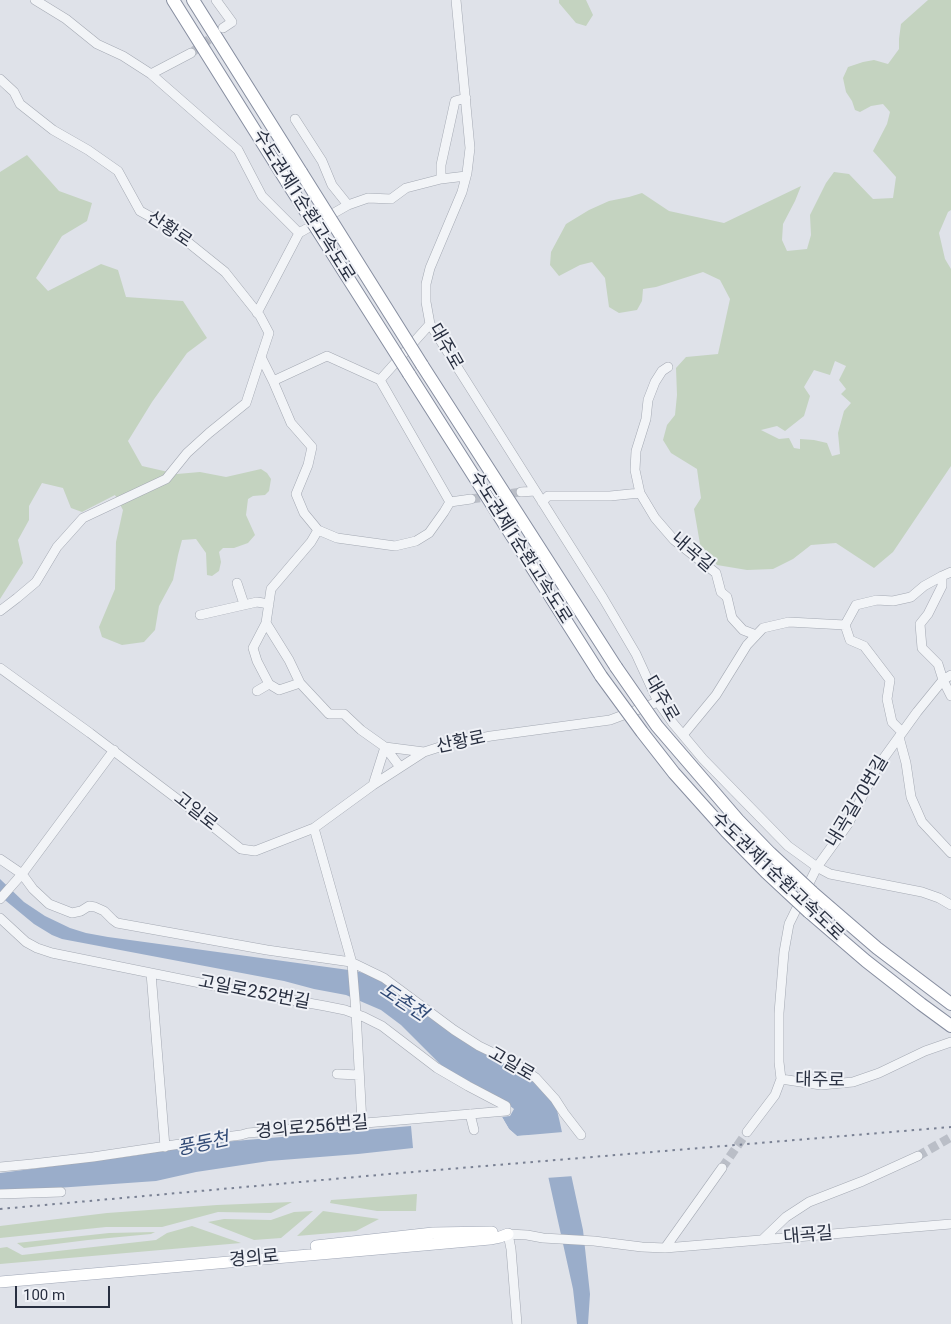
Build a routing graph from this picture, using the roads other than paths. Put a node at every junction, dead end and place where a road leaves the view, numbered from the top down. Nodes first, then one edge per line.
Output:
1 (35, 0) edge
2 (173, 0) edge
3 (193, 0) edge
4 (216, 0) edge
5 (456, 0) edge
6 (223, 28) dead end
7 (191, 52) tunnel mouth
8 (150, 74) junction
9 (0, 79) edge
10 (466, 98) junction
11 (295, 119) dead end
12 (466, 176) junction
13 (441, 179) junction
14 (348, 205) junction
15 (299, 233) junction
16 (257, 313) junction
17 (430, 324) junction
18 (261, 358) junction
19 (668, 367) dead end
20 (380, 380) junction
21 (273, 381) junction
22 (535, 491) junction
23 (520, 492) tunnel mouth
24 (640, 493) junction
25 (472, 498) tunnel mouth
26 (450, 502) junction
27 (542, 502) junction
28 (318, 530) junction
29 (951, 572) edge
30 (942, 576) junction
31 (237, 583) dead end
32 (244, 604) junction
33 (269, 604) junction
34 (0, 611) edge
35 (200, 615) dead end
36 (266, 623) junction
37 (845, 624) junction
38 (756, 635) junction
39 (0, 668) edge
40 (951, 675) edge
41 (942, 680) junction
42 (300, 683) junction
43 (268, 684) junction
44 (257, 691) dead end
45 (951, 696) edge
46 (658, 702) junction
47 (683, 735) junction
48 (900, 735) junction
49 (385, 746) junction
50 (114, 750) junction
51 (424, 752) junction
52 (400, 767) junction
53 (372, 785) junction
54 (314, 828) junction
55 (951, 853) edge
56 (0, 859) edge
57 (817, 867) junction
58 (20, 876) junction
59 (0, 899) edge
60 (951, 905) edge
61 (0, 918) edge
62 (352, 962) junction
63 (152, 973) junction
64 (951, 1004) edge
65 (356, 1013) junction
66 (951, 1026) edge
67 (951, 1042) edge
68 (337, 1074) dead end
69 (359, 1075) junction
70 (781, 1079) junction
71 (506, 1111) joint
72 (470, 1114) junction
73 (362, 1123) junction
74 (474, 1130) dead end
75 (747, 1132) tunnel mouth
76 (582, 1135) dead end
77 (165, 1146) junction
78 (918, 1156) tunnel mouth
79 (0, 1166) edge
80 (722, 1168) tunnel mouth
81 (61, 1192) dead end
82 (0, 1194) edge
83 (951, 1224) edge
84 (508, 1234) junction
85 (762, 1240) junction
86 (665, 1248) junction
87 (0, 1275) edge
88 (0, 1282) edge
89 (517, 1324) edge

1 - 8 street
2 - 66 highway, 수도권제1순환고속도로, bridge
3 - 64 highway, 수도권제1순환고속도로, bridge
4 - 6 street
5 - 10 street, 대주로
7 - 8 street
8 - 15 street
9 - 16 street, 산황로
10 - 12 street, 대주로
10 - 13 street
11 - 14 street
12 - 13 street
12 - 17 street, 대주로
13 - 14 street
14 - 15 street
15 - 16 street
16 - 18 street, 산황로
17 - 20 street
17 - 22 street, 대주로
18 - 21 street
18 - 34 street, 산황로
19 - 24 street
20 - 21 street
20 - 26 street
21 - 28 street
22 - 23 street
22 - 27 street, 대주로
24 - 27 street
24 - 38 street, 내곡길
25 - 26 street
26 - 28 street
27 - 46 street, 대주로
28 - 33 street
29 - 30 street
30 - 37 street
30 - 41 street
31 - 32 street
32 - 33 street
32 - 35 street
33 - 36 street
36 - 42 street
36 - 43 street
37 - 38 street
37 - 48 street
38 - 47 street
39 - 50 street, 고일로
40 - 41 street
41 - 45 street
41 - 48 street, 내곡길70번길
42 - 43 street
42 - 49 street
43 - 44 street
46 - 47 street, 대주로
46 - 51 street, 산황로
47 - 57 street, 대주로
48 - 55 street, 내곡길70번길
48 - 57 street, 내곡길70번길
49 - 51 street
49 - 52 street
49 - 53 street
50 - 54 street, 고일로
50 - 58 street
51 - 52 street, 산황로
52 - 53 street, 고일로
53 - 54 street, 고일로
54 - 62 street
56 - 58 street
57 - 60 street, 대주로
57 - 70 street, 대주로
58 - 59 street
58 - 62 street, 고일로
61 - 63 street, 고일로252번길
62 - 65 street
62 - 76 street, 고일로
63 - 65 street, 고일로252번길
63 - 77 street
65 - 69 street
65 - 71 street, 고일로252번길
67 - 70 street, 대주로
68 - 69 street
69 - 73 street
70 - 75 street
71 - 72 street, 경의로256번길
72 - 73 street, 경의로256번길
72 - 74 street
73 - 77 street, 경의로256번길
77 - 79 street, 경의로256번길
78 - 85 street
80 - 86 street
81 - 82 street
83 - 85 street, 대곡길
84 - 86 street, 대곡길
84 - 87 main road, 경의로
84 - 88 main road, 경의로
84 - 89 street
85 - 86 street, 대곡길

